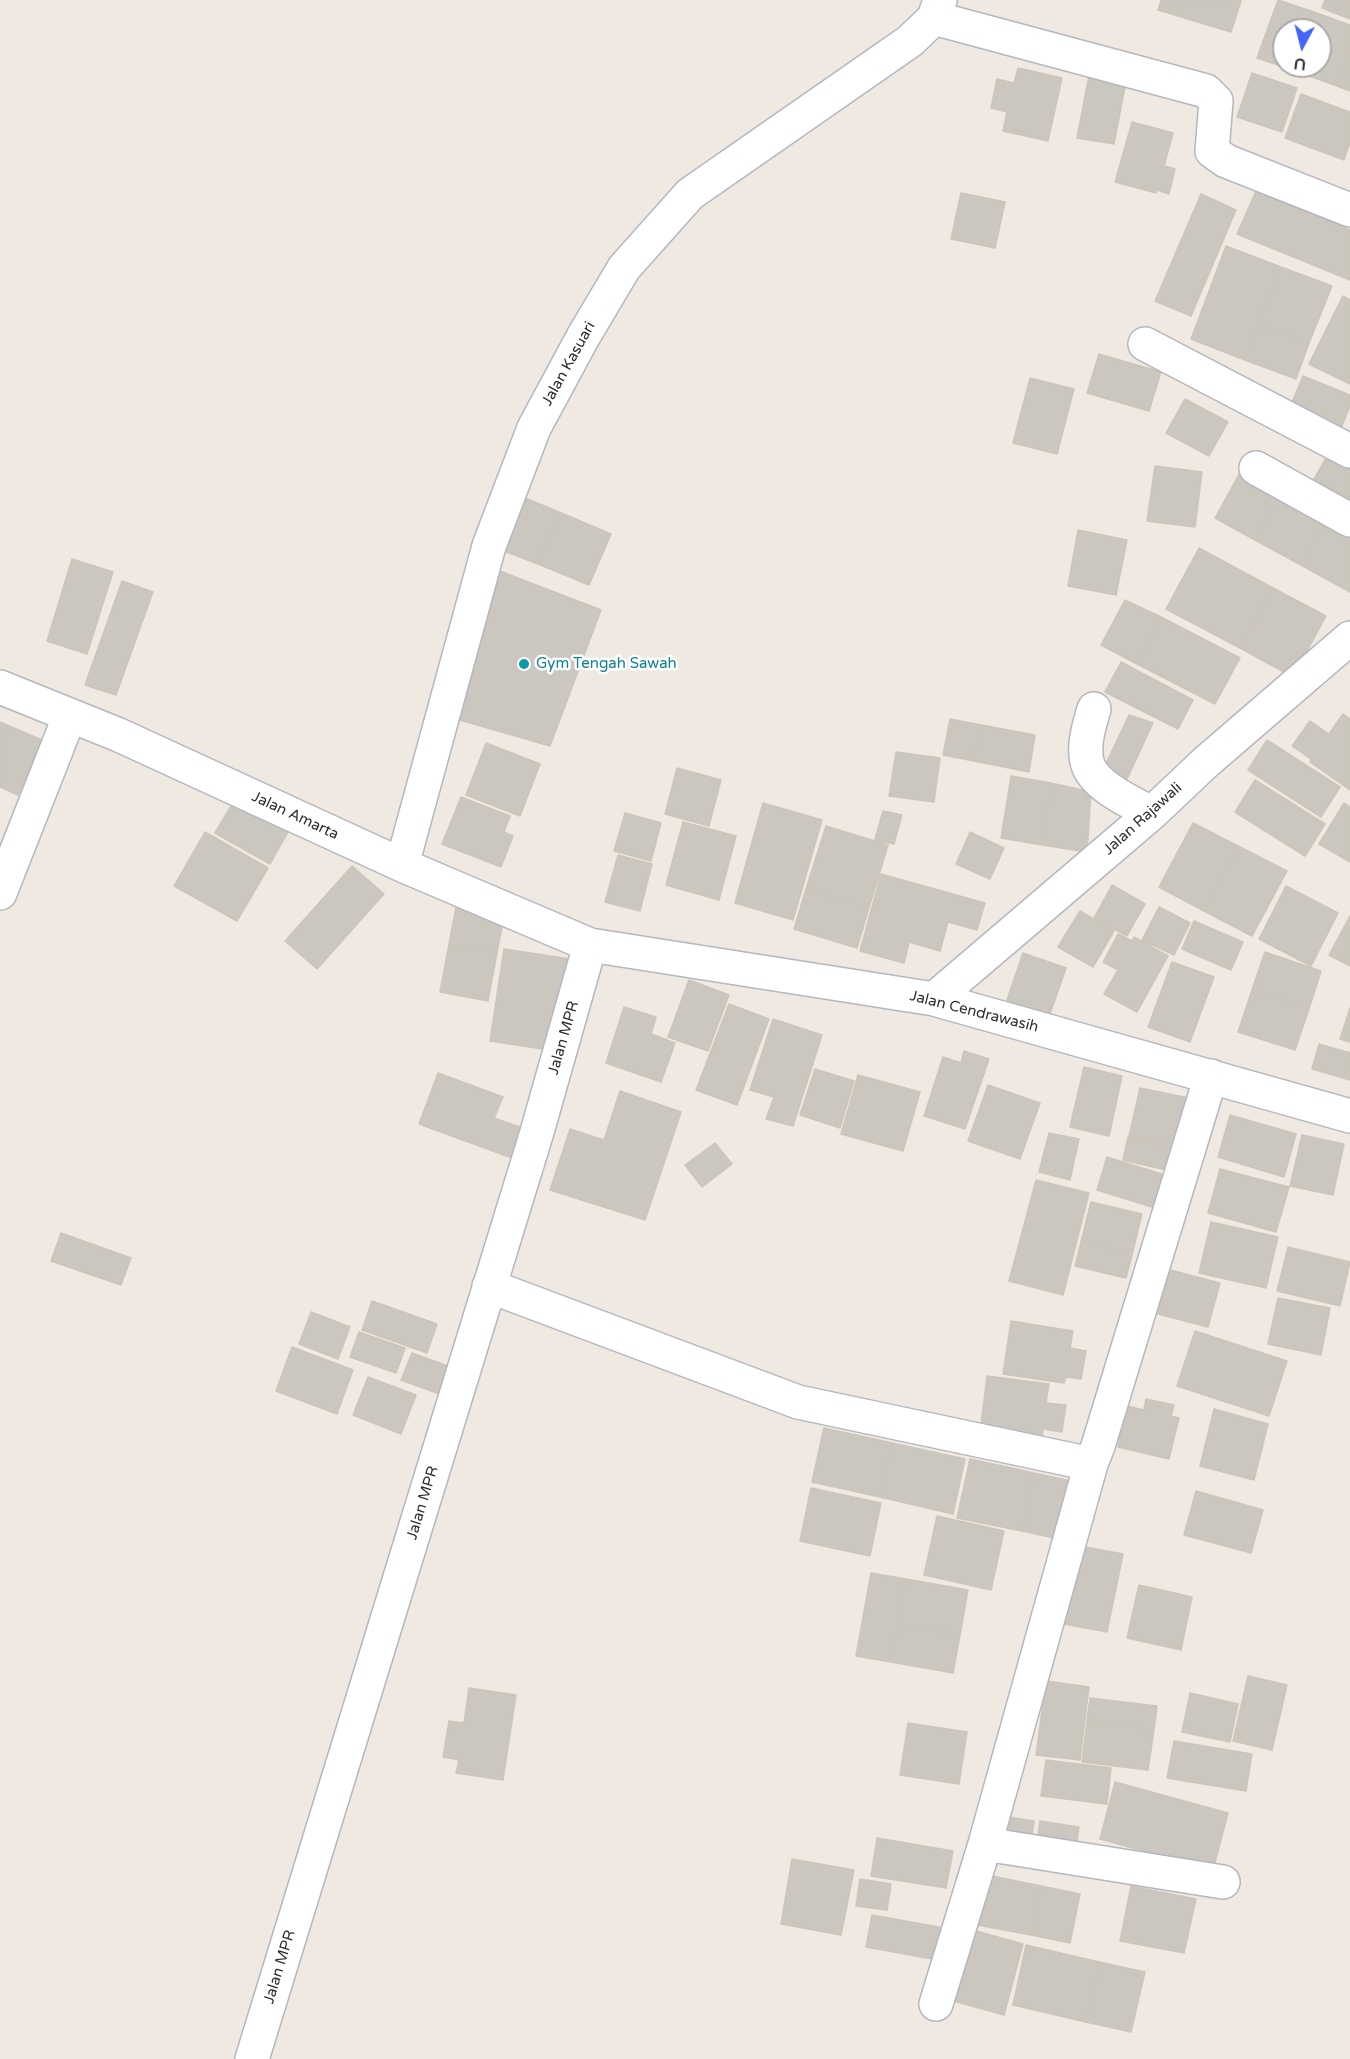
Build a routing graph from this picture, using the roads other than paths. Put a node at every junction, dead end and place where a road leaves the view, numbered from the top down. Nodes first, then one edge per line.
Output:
1 (937, 9) edge
2 (1350, 210) edge
3 (1145, 344) dead end
4 (1350, 451) edge
5 (1256, 468) dead end
6 (1350, 520) edge
7 (1350, 638) edge
8 (0, 687) edge
9 (1094, 709) dead end
10 (70, 715) junction
11 (1152, 813) junction
12 (402, 866) junction
13 (0, 893) edge
14 (590, 945) junction
15 (934, 999) junction
16 (1210, 1076) junction
17 (1350, 1116) edge
18 (489, 1286) junction
19 (1091, 1464) junction
20 (985, 1844) junction
21 (1223, 1882) dead end
22 (936, 2004) dead end
23 (252, 2059) edge

1 - 2 street
1 - 12 street, Jalan Kasuari
3 - 4 street
5 - 6 street
7 - 11 street, Jalan Rajawali
8 - 10 street, Jalan Amarta
9 - 11 street
10 - 12 street, Jalan Amarta
10 - 13 street
11 - 15 street, Jalan Rajawali
12 - 14 street, Jalan Amarta
14 - 15 street, Jalan Cendrawasih
14 - 18 street, Jalan MPR
15 - 16 street, Jalan Cendrawasih
16 - 17 street, Jalan Cendrawasih
16 - 19 street
18 - 19 street
18 - 23 street, Jalan MPR
19 - 20 street
20 - 21 street
20 - 22 street

